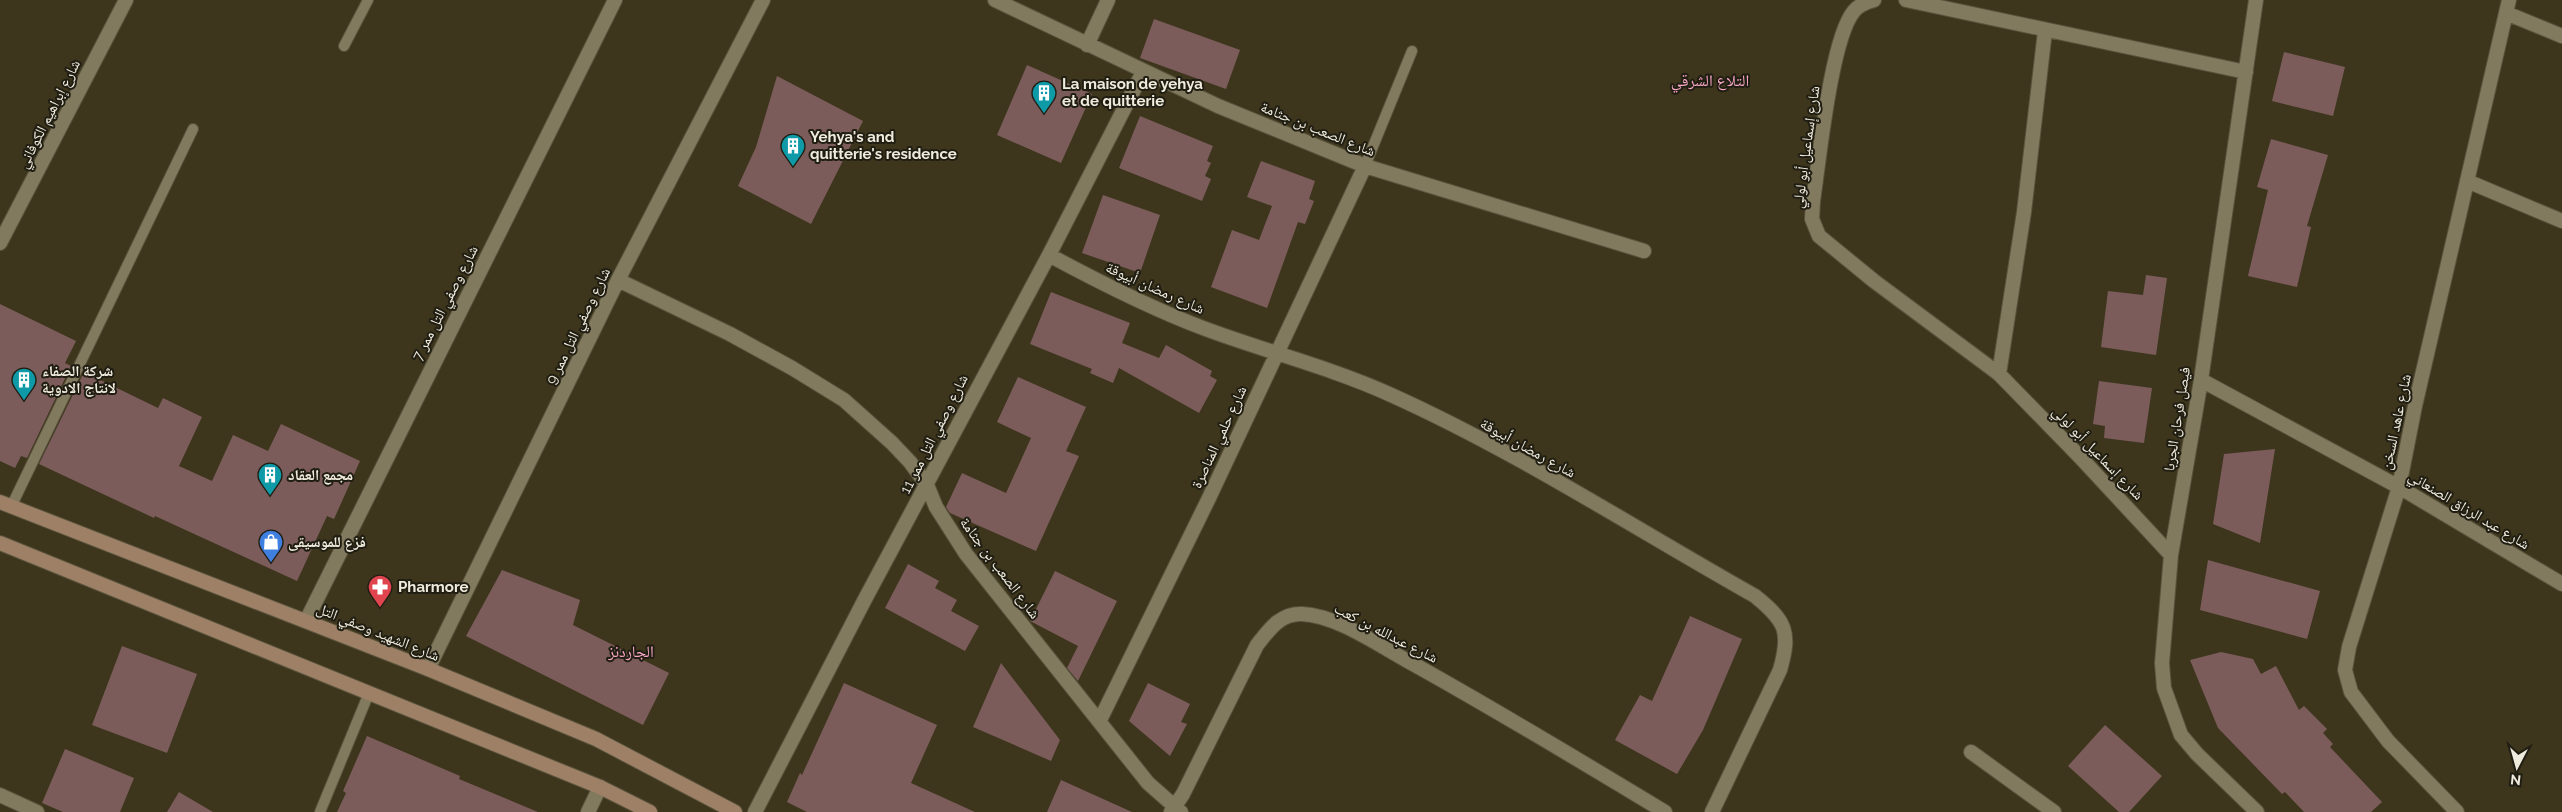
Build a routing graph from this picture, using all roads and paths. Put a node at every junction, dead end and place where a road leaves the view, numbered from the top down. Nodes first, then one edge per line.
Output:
1 (126, 0) edge
2 (368, 0) edge
3 (615, 0) edge
4 (763, 0) edge
5 (995, 0) edge
6 (1108, 0) edge
7 (1874, 0) edge
8 (1906, 0) edge
9 (2256, 0) edge
10 (2508, 7) edge
11 (2045, 30) junction
12 (2562, 36) edge
13 (1087, 45) junction
14 (344, 46) dead end
15 (1412, 51) dead end
16 (1143, 72) junction
17 (2246, 72) junction
18 (193, 129) dead end
19 (1365, 166) junction
20 (2467, 181) junction
21 (2562, 221) edge
22 (0, 243) edge
23 (1644, 251) dead end
24 (1050, 255) junction
25 (618, 280) junction
26 (1275, 353) junction
27 (1999, 374) junction
28 (2200, 380) junction
29 (927, 485) junction
30 (2399, 487) junction
31 (6, 504) edge
32 (0, 543) edge
33 (2171, 556) junction
34 (2562, 584) edge
35 (306, 621) junction
36 (428, 669) junction
37 (369, 693) junction
38 (1100, 720) junction
39 (1971, 752) dead end
40 (600, 787) junction
41 (0, 795) edge
42 (1176, 811) edge
43 (37, 812) edge
44 (320, 812) edge
45 (588, 812) edge
46 (650, 812) edge
47 (736, 812) edge
48 (755, 812) edge
49 (1665, 812) edge
50 (1712, 812) edge
51 (2054, 812) edge
52 (2257, 812) edge
53 (2458, 812) edge

1 - 22 street, شارع إبراهيم الكوفاني
2 - 14 lane
3 - 35 street, شارع وصفي التل ممر 7
4 - 25 street, شارع وصفي التل ممر 9
5 - 13 street, شارع الصعب بن جثامة
6 - 13 street
7 - 27 street, شارع إسماعيل أبو لولي
8 - 11 street
9 - 17 street, فيصل فرحان الجربا
10 - 12 street
10 - 20 street, شارع عاهد السخن
11 - 17 street
11 - 27 street
13 - 16 street, شارع الصعب بن جثامة
15 - 19 lane
16 - 19 street, شارع الصعب بن جثامة
16 - 24 street, شارع وصفي التل ممر 11
17 - 28 street, فيصل فرحان الجربا
18 - 31 lane
19 - 23 street, شارع الصعب بن جثامة
19 - 26 street, شارع حلمي المناصرة
20 - 21 street
20 - 30 street, شارع عاهد السخن
24 - 26 street, شارع رمضان أبيوقة
24 - 29 street, شارع وصفي التل ممر 11
25 - 29 street, شارع الصعب بن جثامة
25 - 36 street, شارع وصفي التل ممر 9
26 - 38 street, شارع حلمي المناصرة
26 - 50 street, شارع رمضان أبيوقة
27 - 33 street, شارع إسماعيل أبو لولي
28 - 30 street, شارع عبد الرزاق الصنعاني
28 - 33 street, فيصل فرحان الجربا
29 - 38 street, شارع الصعب بن جثامة
29 - 48 street, شارع وصفي التل ممر 11
30 - 34 street, شارع عبد الرزاق الصنعاني
30 - 53 street, شارع عاهد السخن
31 - 35 main road, شارع الشهيد وصفي التل
32 - 37 main road
33 - 52 street, فيصل فرحان الجربا
35 - 36 main road, شارع الشهيد وصفي التل
36 - 47 main road, شارع الشهيد وصفي التل
37 - 40 main road
37 - 44 lane
38 - 42 street, شارع الصعب بن جثامة
39 - 51 street
40 - 45 street
40 - 46 main road
41 - 43 street
42 - 49 street, شارع عبدالله بن كعب

